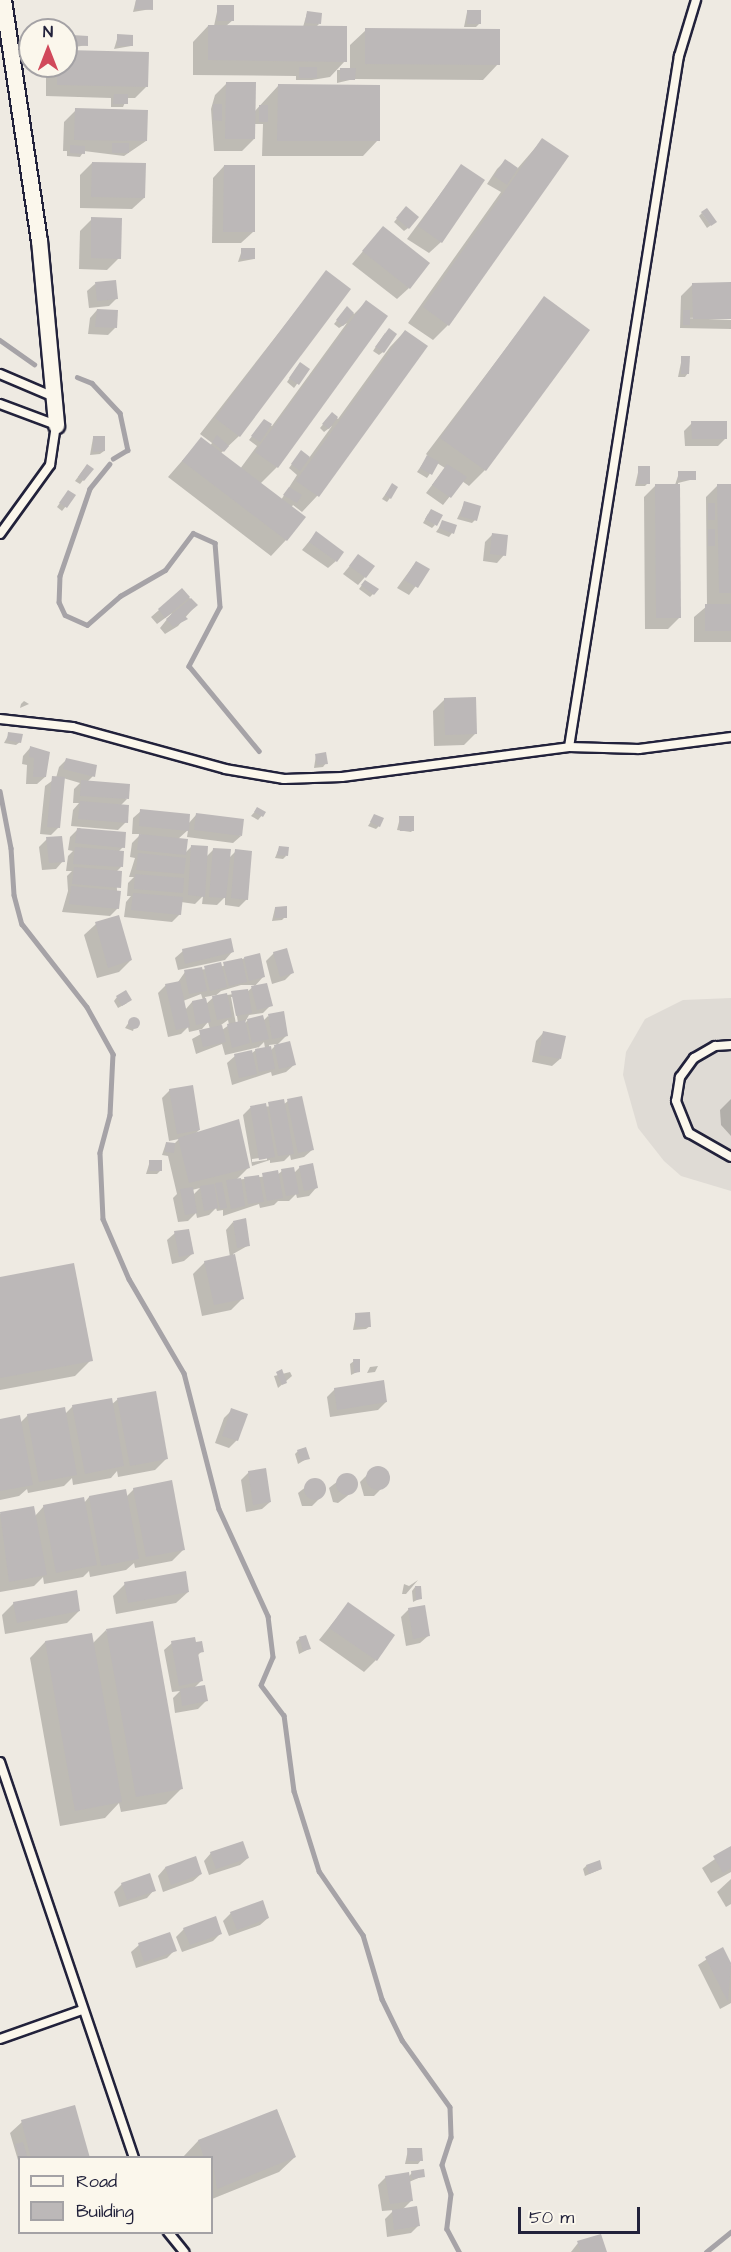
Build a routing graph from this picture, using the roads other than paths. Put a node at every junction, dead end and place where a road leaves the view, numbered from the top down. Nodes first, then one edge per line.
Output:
1 (3, 0) edge
2 (696, 0) edge
3 (0, 374) edge
4 (56, 397) junction
5 (0, 404) edge
6 (56, 425) junction
7 (0, 534) edge
8 (0, 719) edge
9 (731, 736) edge
10 (569, 747) junction
11 (731, 1045) edge
12 (731, 1157) edge
13 (0, 1762) edge
14 (82, 2010) junction
15 (0, 2039) edge
16 (134, 2156) edge
17 (170, 2234) edge
18 (184, 2252) edge

1 - 4 street
2 - 10 lane
3 - 4 lane
4 - 6 street
5 - 6 lane
6 - 7 lane
8 - 10 lane
9 - 10 lane
11 - 12 lane
13 - 14 lane
14 - 15 lane
14 - 16 lane
17 - 18 lane

